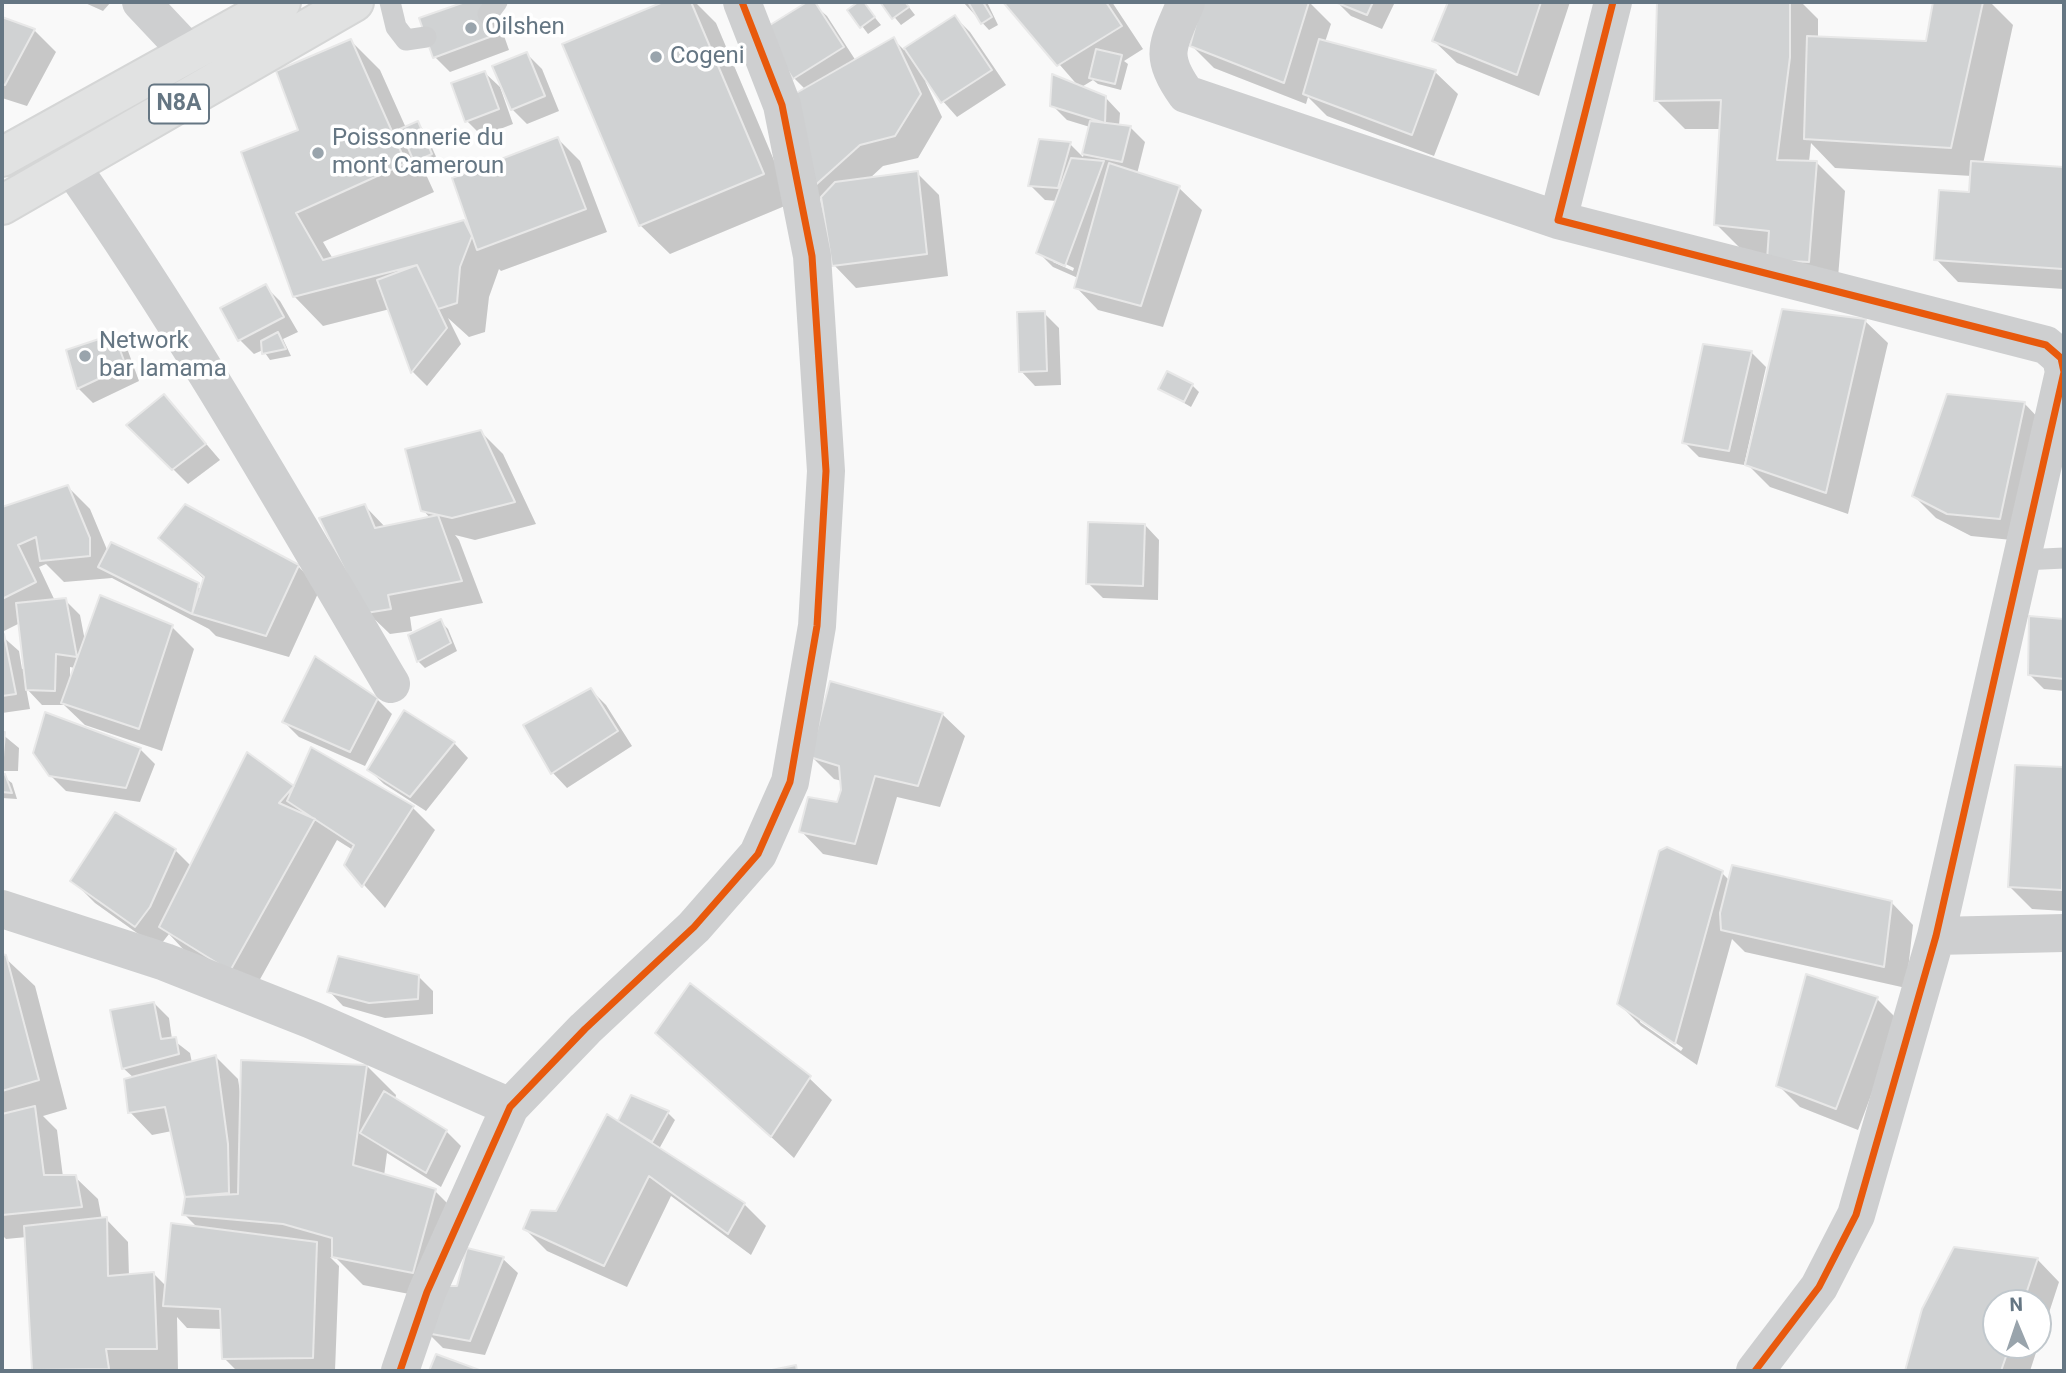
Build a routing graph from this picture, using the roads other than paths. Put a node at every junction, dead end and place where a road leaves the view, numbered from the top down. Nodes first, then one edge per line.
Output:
1 (141, 2) edge
2 (281, 2) edge
3 (354, 2) edge
4 (390, 2) edge
5 (742, 2) edge
6 (1186, 2) edge
7 (1613, 2) edge
8 (426, 37) dead end
9 (188, 53) junction
10 (2, 158) edge
11 (72, 167) junction
12 (2, 205) edge
13 (1558, 220) junction
14 (2063, 355) edge
15 (2064, 558) edge
16 (2023, 559) junction
17 (391, 684) dead end
18 (2, 909) edge
19 (2064, 933) edge
20 (1936, 936) junction
21 (510, 1107) junction
22 (400, 1371) edge
23 (1755, 1371) edge

1 - 9 street
2 - 9 highway, N8A
3 - 11 highway, N8A
4 - 8 lane
5 - 21 street
6 - 13 street
7 - 13 street
9 - 10 highway, N8A
11 - 12 highway, N8A
11 - 17 street
13 - 14 street
14 - 16 street
15 - 16 lane
16 - 20 street
18 - 21 street
19 - 20 street
20 - 23 street
21 - 22 street

